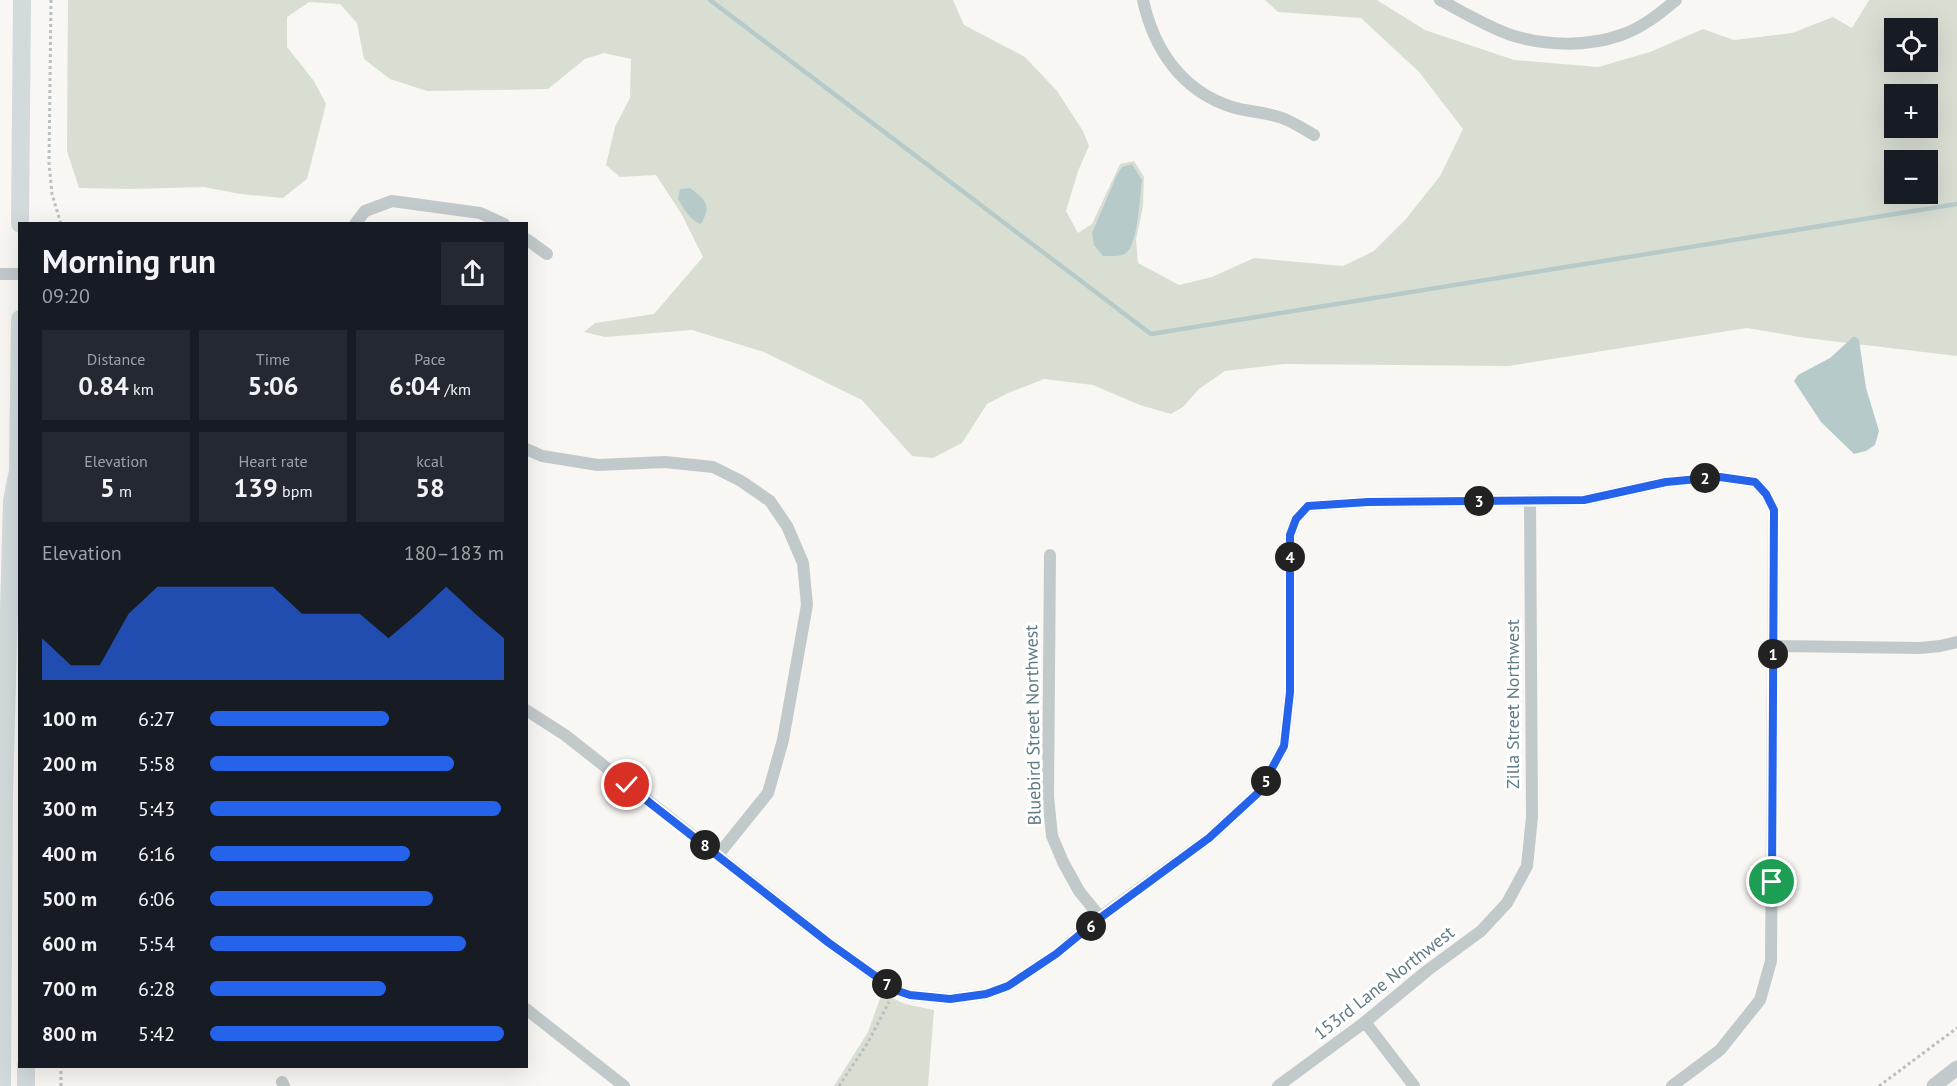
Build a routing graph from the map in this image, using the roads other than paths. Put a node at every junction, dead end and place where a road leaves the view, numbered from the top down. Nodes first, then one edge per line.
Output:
1 (22, 0) edge
2 (1143, 0) edge
3 (1440, 0) edge
4 (1676, 0) edge
5 (1314, 135) dead end
6 (21, 222) edge
7 (357, 222) edge
8 (500, 222) edge
9 (528, 240) edge
10 (547, 254) dead end
11 (0, 274) edge
12 (18, 274) edge
13 (528, 449) edge
14 (18, 480) edge
15 (1530, 500) junction
16 (1050, 555) dead end
17 (1957, 642) edge
18 (1773, 646) junction
19 (528, 711) edge
20 (718, 855) junction
21 (1507, 903) joint
22 (1100, 918) junction
23 (528, 1011) edge
24 (1365, 1022) junction
25 (26, 1068) edge
26 (1957, 1068) edge
27 (2, 1086) edge
28 (26, 1086) edge
29 (624, 1086) edge
30 (1278, 1086) edge
31 (1414, 1086) edge
32 (1672, 1086) edge
33 (1934, 1086) edge

1 - 6 main road
2 - 5 street
3 - 4 street
7 - 8 street
9 - 10 street
11 - 12 street
13 - 20 street
14 - 27 main road
15 - 18 street
15 - 21 street, Zilla Street Northwest
15 - 22 street
16 - 22 street, Bluebird Street Northwest
17 - 18 street
18 - 32 street
19 - 20 street
20 - 22 street
21 - 24 street, 153rd Lane Northwest
23 - 29 street
24 - 30 street, 153rd Lane Northwest
24 - 31 street
25 - 28 main road
26 - 33 street

